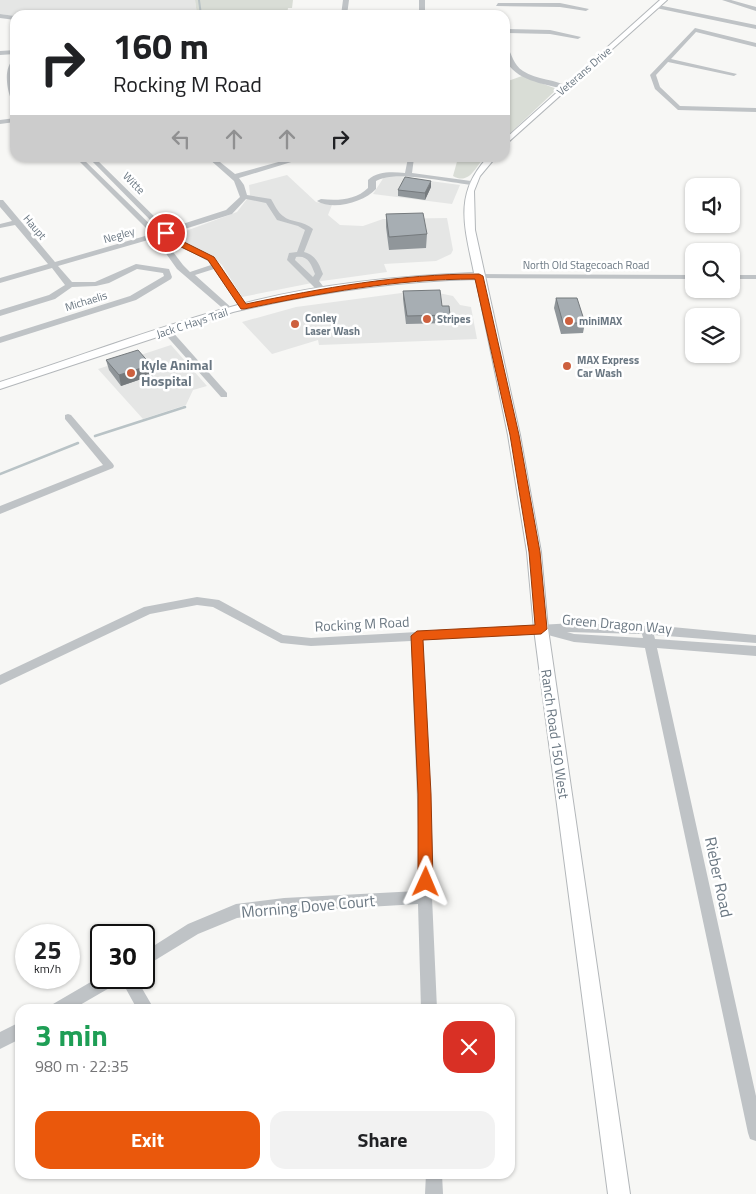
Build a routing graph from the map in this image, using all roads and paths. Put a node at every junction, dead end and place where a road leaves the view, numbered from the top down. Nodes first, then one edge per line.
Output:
1 (664, 0) edge
2 (725, 0) edge
3 (497, 2) edge
4 (658, 7) junction
5 (586, 9) dead end
6 (756, 9) edge
7 (756, 27) edge
8 (510, 30) edge
9 (578, 37) dead end
10 (756, 45) edge
11 (666, 60) junction
12 (510, 64) edge
13 (734, 74) dead end
14 (566, 86) junction
15 (756, 110) edge
16 (510, 138) edge
17 (83, 162) edge
18 (97, 162) edge
19 (216, 162) edge
20 (285, 162) edge
21 (410, 162) edge
22 (488, 162) edge
23 (104, 168) junction
24 (93, 171) junction
25 (408, 175) junction
26 (234, 177) junction
27 (471, 183) junction
28 (244, 197) junction
29 (321, 201) dead end
30 (0, 202) edge
31 (16, 222) junction
32 (0, 226) edge
33 (166, 233) junction
34 (157, 235) junction
35 (300, 253) junction
36 (54, 266) junction
37 (218, 266) junction
38 (180, 267) junction
39 (166, 271) junction
40 (191, 274) junction
41 (479, 276) junction
42 (685, 276) edge
43 (740, 277) edge
44 (756, 277) edge
45 (315, 281) junction
46 (0, 282) edge
47 (70, 285) junction
48 (322, 290) junction
49 (244, 307) junction
50 (230, 310) junction
51 (0, 313) edge
52 (167, 331) junction
53 (0, 340) edge
54 (0, 386) edge
55 (224, 394) dead end
56 (68, 417) dead end
57 (0, 510) edge
58 (541, 629) junction
59 (417, 636) junction
60 (649, 636) junction
61 (756, 639) edge
62 (756, 651) edge
63 (0, 680) edge
64 (425, 897) junction
65 (155, 953) edge
66 (93, 989) edge
67 (134, 989) edge
68 (67, 1004) edge
69 (143, 1004) edge
70 (429, 1004) edge
71 (15, 1033) edge
72 (0, 1041) edge
73 (756, 1133) edge
74 (434, 1179) edge
75 (434, 1194) edge
76 (618, 1194) edge

1 - 4 main road, Veterans Drive
2 - 6 street
3 - 5 street
4 - 7 street
4 - 14 main road, Veterans Drive
8 - 9 street
10 - 11 street
11 - 13 street
11 - 15 street
12 - 14 street
14 - 16 main road, Veterans Drive
17 - 24 street, Witte
18 - 23 street, Witte
19 - 26 street
20 - 26 street
21 - 25 street
22 - 27 main road
23 - 24 street
23 - 33 street, Witte
24 - 34 street, Witte
25 - 27 street
25 - 29 street
26 - 28 street
27 - 41 main road
28 - 33 street, Negley
28 - 35 street
30 - 31 street, Haupt
31 - 32 street
31 - 36 street, Haupt
33 - 34 street, Negley
33 - 37 street, Witte
34 - 36 street, Negley
34 - 38 street, Witte
35 - 45 street
35 - 45 street
36 - 46 street, Negley
36 - 47 street, Haupt
37 - 40 street
37 - 49 street, Witte
38 - 39 street, Michaelis
38 - 40 street, Witte
39 - 47 street, Michaelis
39 - 53 street, Michaelis
40 - 50 street, Witte
41 - 42 street, North Old Stagecoach Road
41 - 48 main road, Jack C Hays Trail
41 - 58 main road, Ranch Road 150 West
43 - 44 street
45 - 48 street
47 - 51 street, Michaelis
48 - 49 main road, Jack C Hays Trail
49 - 50 main road, Jack C Hays Trail
50 - 52 main road, Jack C Hays Trail
52 - 54 main road, Jack C Hays Trail
52 - 55 street
56 - 57 street
58 - 59 street, Rocking M Road
58 - 60 street, Green Dragon Way
58 - 76 main road, Ranch Road 150 West
59 - 63 street, Rocking M Road
59 - 64 street
60 - 61 street, Green Dragon Way
60 - 62 street, Green Dragon Way
60 - 73 street, Rieber Road
64 - 65 street, Morning Dove Court
64 - 70 street
66 - 68 street
67 - 69 street
71 - 72 street
74 - 75 street

